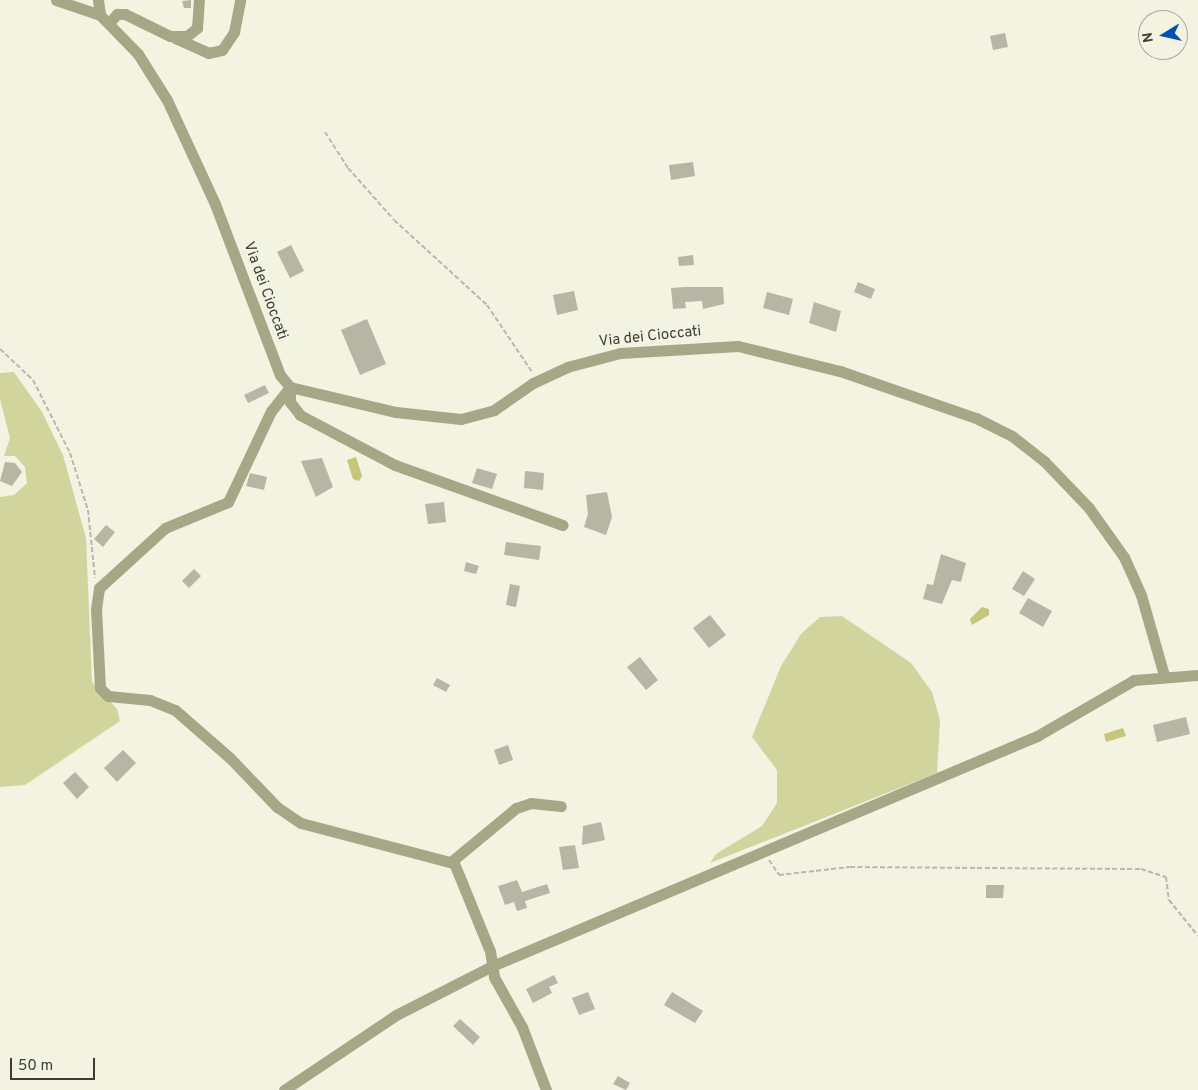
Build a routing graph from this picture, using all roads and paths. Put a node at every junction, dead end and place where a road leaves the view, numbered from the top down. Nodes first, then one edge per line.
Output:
1 (56, 0) edge
2 (98, 0) edge
3 (199, 0) edge
4 (240, 0) edge
5 (100, 15) junction
6 (110, 22) junction
7 (174, 37) junction
8 (325, 132) dead end
9 (0, 349) edge
10 (538, 380) junction
11 (290, 386) junction
12 (563, 525) dead end
13 (96, 595) junction
14 (1164, 675) junction
15 (1198, 675) edge
16 (561, 806) dead end
17 (764, 848) junction
18 (452, 861) junction
19 (1198, 936) edge
20 (492, 966) junction
21 (284, 1090) edge
22 (546, 1090) edge

1 - 5 street, Via dei Cioccati
2 - 5 street
3 - 7 street
4 - 7 street
5 - 6 street, Via dei Cioccati
6 - 7 street
6 - 11 street, Via dei Cioccati
8 - 10 path
9 - 13 path
10 - 11 street, Via dei Cioccati
10 - 14 street, Via dei Cioccati
11 - 12 street
11 - 13 street
13 - 18 street
14 - 15 street
14 - 17 street
16 - 18 street
17 - 19 path
17 - 20 street
18 - 20 street
20 - 21 street
20 - 22 street

